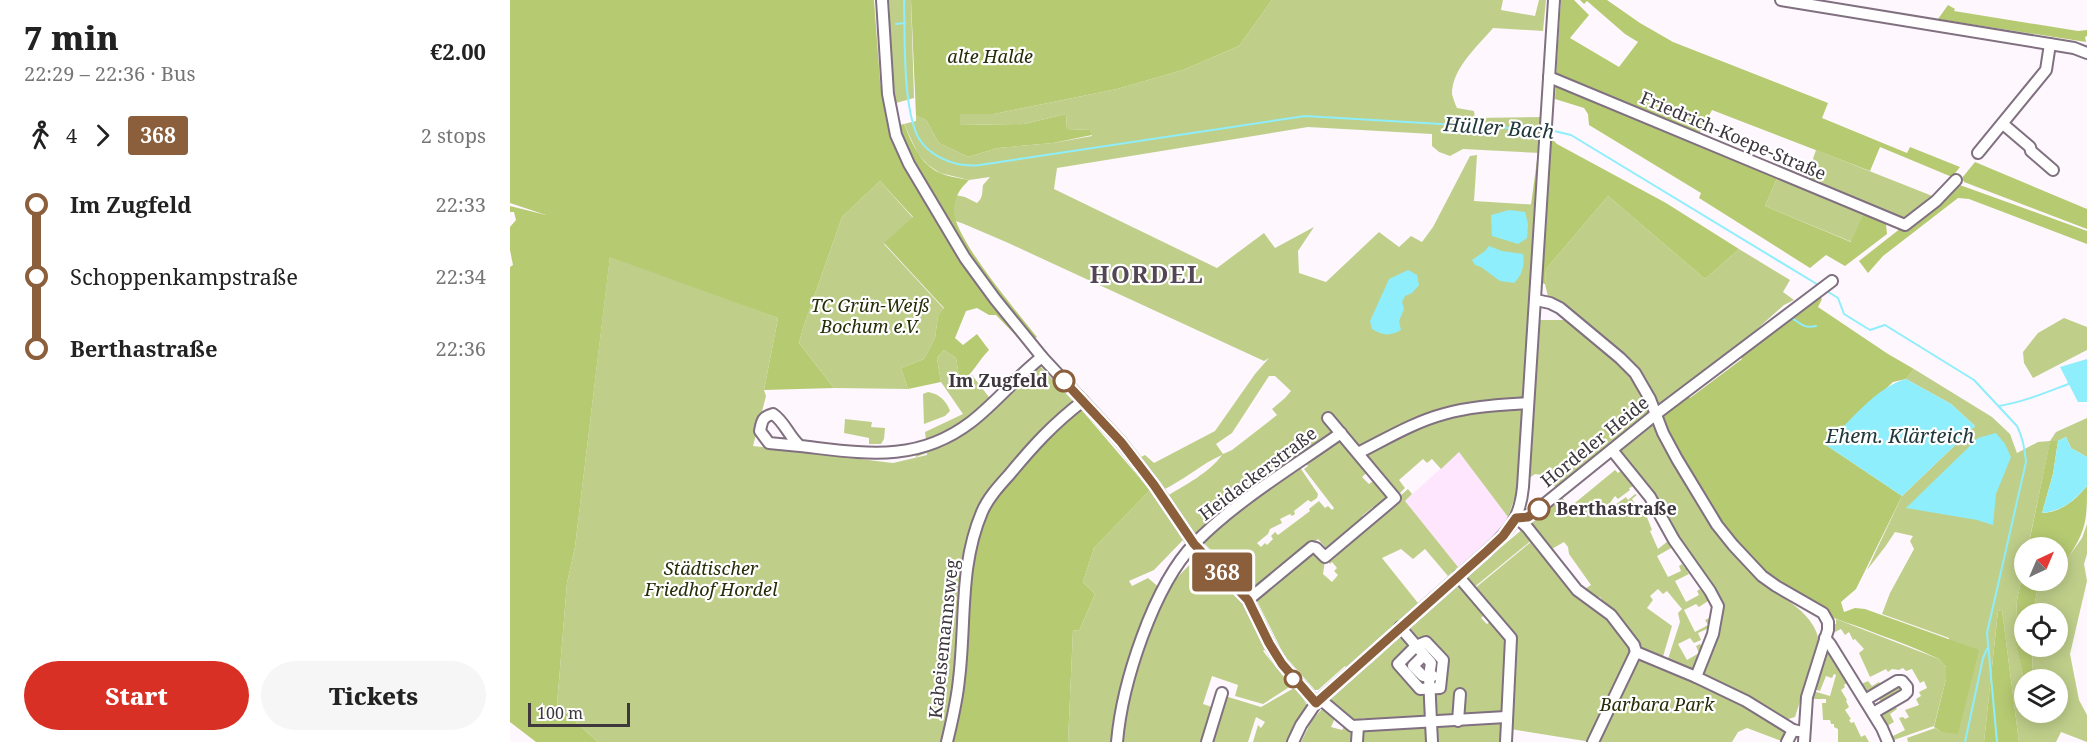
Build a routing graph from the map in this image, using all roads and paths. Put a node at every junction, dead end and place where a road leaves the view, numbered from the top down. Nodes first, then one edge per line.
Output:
1 (882, 0) edge
2 (1554, 0) edge
3 (1781, 0) edge
4 (1811, 2) edge
5 (2050, 44) junction
6 (2087, 53) edge
7 (1549, 77) junction
8 (2002, 124) junction
9 (1978, 153) dead end
10 (2053, 170) dead end
11 (1956, 180) dead end
12 (1832, 281) dead end
13 (1536, 300) junction
14 (1042, 357) junction
15 (1083, 401) junction
16 (1528, 403) junction
17 (1656, 414) junction
18 (1328, 418) dead end
19 (1341, 433) junction
20 (800, 446) dead end
21 (1612, 450) junction
22 (1358, 453) junction
23 (1516, 518) junction
24 (1194, 544) junction
25 (1458, 576) junction
26 (1248, 600) junction
27 (1400, 627) junction
28 (1825, 638) junction
29 (1416, 646) junction
30 (1635, 652) junction
31 (1429, 656) junction
32 (1398, 664) junction
33 (1419, 674) junction
34 (1441, 676) junction
35 (1696, 676) junction
36 (1429, 688) junction
37 (1222, 693) dead end
38 (1460, 694) dead end
39 (1865, 700) junction
40 (1318, 701) junction
41 (1873, 713) junction
42 (1506, 717) junction
43 (1458, 721) junction
44 (1431, 722) junction
45 (1358, 726) junction
46 (1800, 734) edge
47 (947, 742) edge
48 (1117, 742) edge
49 (1207, 742) edge
50 (1293, 742) edge
51 (1358, 742) edge
52 (1432, 742) edge
53 (1506, 742) edge
54 (1593, 742) edge
55 (1787, 742) edge
56 (1888, 742) edge

1 - 14 street
2 - 7 street
3 - 4 street
4 - 5 street
5 - 6 street
5 - 8 street
7 - 11 street, Friedrich-Koepe-Straße
7 - 13 street
8 - 9 street
8 - 10 street
12 - 17 street, Hordeler Heide
13 - 16 street
13 - 17 street
14 - 15 street
14 - 20 street
15 - 24 street
15 - 47 street, Kabeisemannsweg
16 - 22 street
16 - 23 street
17 - 21 street, Hordeler Heide
17 - 28 street
18 - 19 street
19 - 22 street
19 - 24 street, Heidackerstraße
21 - 23 street, Hordeler Heide
21 - 35 street
22 - 26 street
23 - 25 street, Hordeler Heide
23 - 30 street
24 - 26 street
24 - 48 street, Heidackerstraße
25 - 27 street, Hordeler Heide
25 - 42 street
26 - 40 street
27 - 29 street
27 - 40 street, Hordeler Heide
28 - 39 street
28 - 46 street
29 - 31 street
29 - 32 street
30 - 35 street
30 - 54 street
31 - 33 street
31 - 33 street
31 - 34 street
32 - 33 street
32 - 33 street
33 - 34 street
33 - 36 street
34 - 36 street
35 - 46 street
36 - 44 street
37 - 49 street
38 - 43 street
39 - 41 street
39 - 41 street
40 - 45 street
40 - 50 street, Hordeler Heide
41 - 56 street
42 - 43 street
42 - 53 street
43 - 44 street
44 - 45 street
44 - 52 street
45 - 51 street
46 - 55 street

